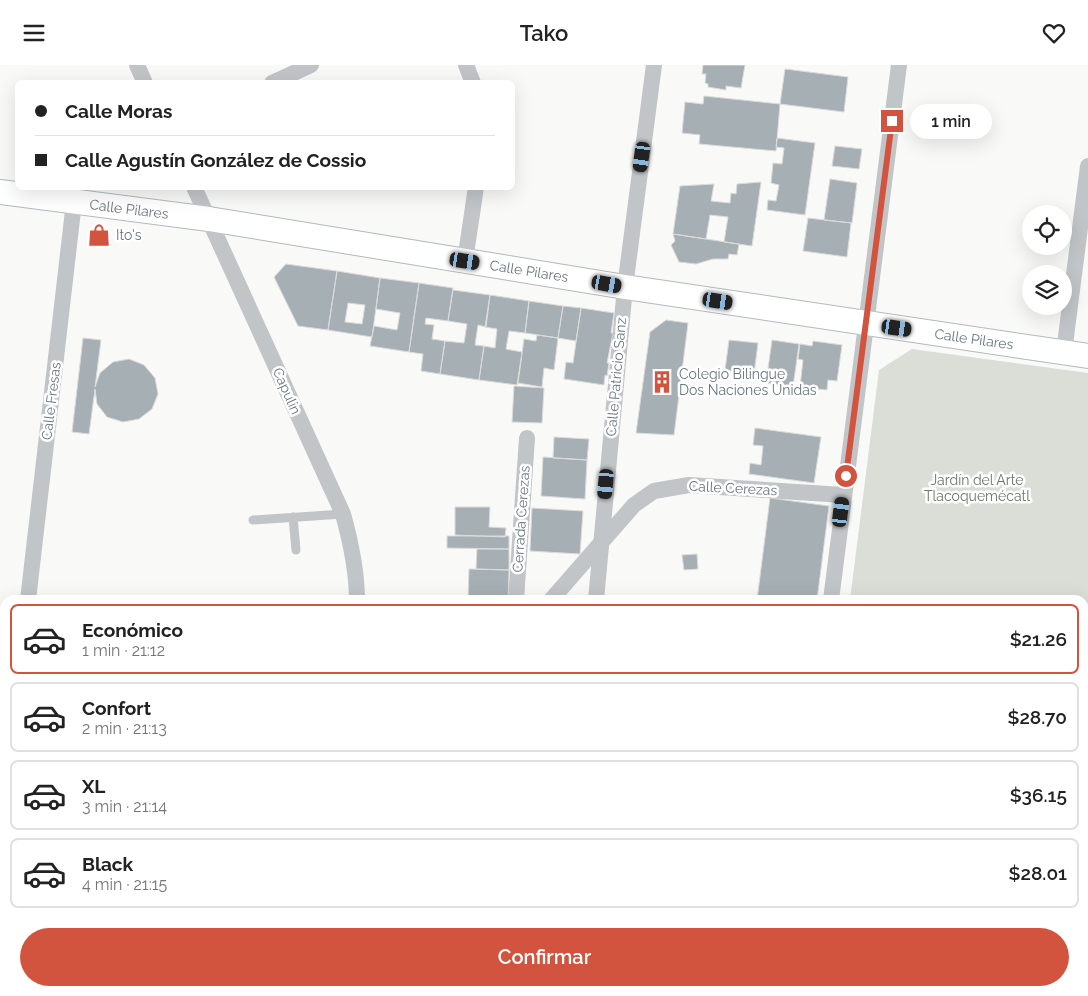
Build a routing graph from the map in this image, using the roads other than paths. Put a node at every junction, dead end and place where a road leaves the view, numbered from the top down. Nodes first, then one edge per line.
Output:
1 (137, 65) edge
2 (311, 65) edge
3 (466, 65) edge
4 (654, 65) edge
5 (899, 65) edge
6 (144, 80) edge
7 (278, 80) edge
8 (472, 80) edge
9 (1088, 166) edge
10 (195, 190) edge
11 (476, 190) edge
12 (0, 192) edge
13 (74, 202) junction
14 (208, 219) junction
15 (465, 261) junction
16 (624, 287) junction
17 (866, 324) junction
18 (1064, 352) junction
19 (1088, 356) edge
20 (527, 438) dead end
21 (843, 495) junction
22 (343, 514) junction
23 (293, 517) junction
24 (252, 519) dead end
25 (600, 544) junction
26 (296, 550) dead end
27 (29, 595) edge
28 (356, 595) edge
29 (516, 595) edge
30 (555, 595) edge
31 (596, 595) edge
32 (832, 595) edge

1 - 6 street
2 - 7 street
3 - 8 street
4 - 16 street, Calle Patricio Sanz
5 - 17 street
9 - 18 street
10 - 14 street, Capulin
11 - 15 street
12 - 13 street, Calle Pilares
13 - 14 street, Calle Pilares
13 - 27 street, Calle Fresas
14 - 15 street, Calle Pilares
14 - 22 street, Capulin
15 - 16 street, Calle Pilares
16 - 17 street, Calle Pilares
16 - 25 street, Calle Patricio Sanz
17 - 18 street, Calle Pilares
17 - 21 street
18 - 19 street, Calle Pilares
20 - 29 street, Cerrada Cerezas
21 - 25 street, Calle Cerezas
21 - 32 street
22 - 23 lane
22 - 28 street, Capulin
23 - 24 lane
23 - 26 lane
25 - 30 street, Calle Cerezas
25 - 31 street, Calle Patricio Sanz

